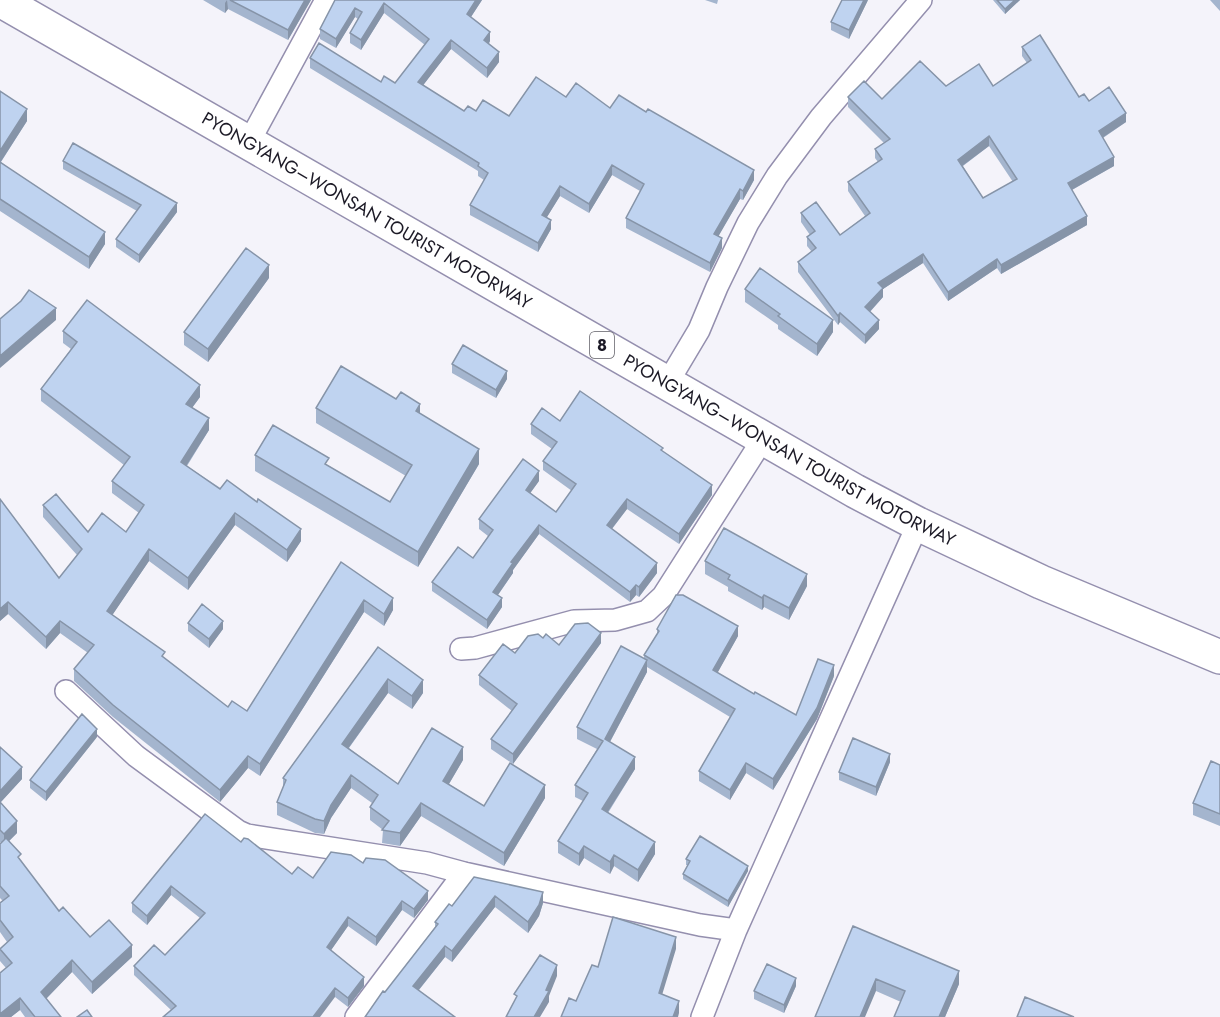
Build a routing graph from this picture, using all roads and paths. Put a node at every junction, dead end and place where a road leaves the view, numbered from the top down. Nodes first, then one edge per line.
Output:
1 (0, 0) edge
2 (326, 0) edge
3 (921, 0) edge
4 (249, 142) junction
5 (668, 382) junction
6 (763, 439) junction
7 (918, 524) junction
8 (461, 649) dead end
9 (1220, 657) edge
10 (66, 691) dead end
11 (464, 873) junction
12 (736, 930) junction
13 (356, 1017) edge
14 (702, 1017) edge

1 - 4 highway, PYONGYANG–WONSAN TOURIST MOTORWAY / 8
2 - 4 street
3 - 5 street
4 - 5 highway, PYONGYANG–WONSAN TOURIST MOTORWAY / 8
5 - 6 highway, PYONGYANG–WONSAN TOURIST MOTORWAY / 8
6 - 7 highway, PYONGYANG–WONSAN TOURIST MOTORWAY / 8
6 - 8 street
7 - 9 highway, PYONGYANG–WONSAN TOURIST MOTORWAY / 8
7 - 12 street
10 - 11 street
11 - 12 street
11 - 13 street
12 - 14 street

